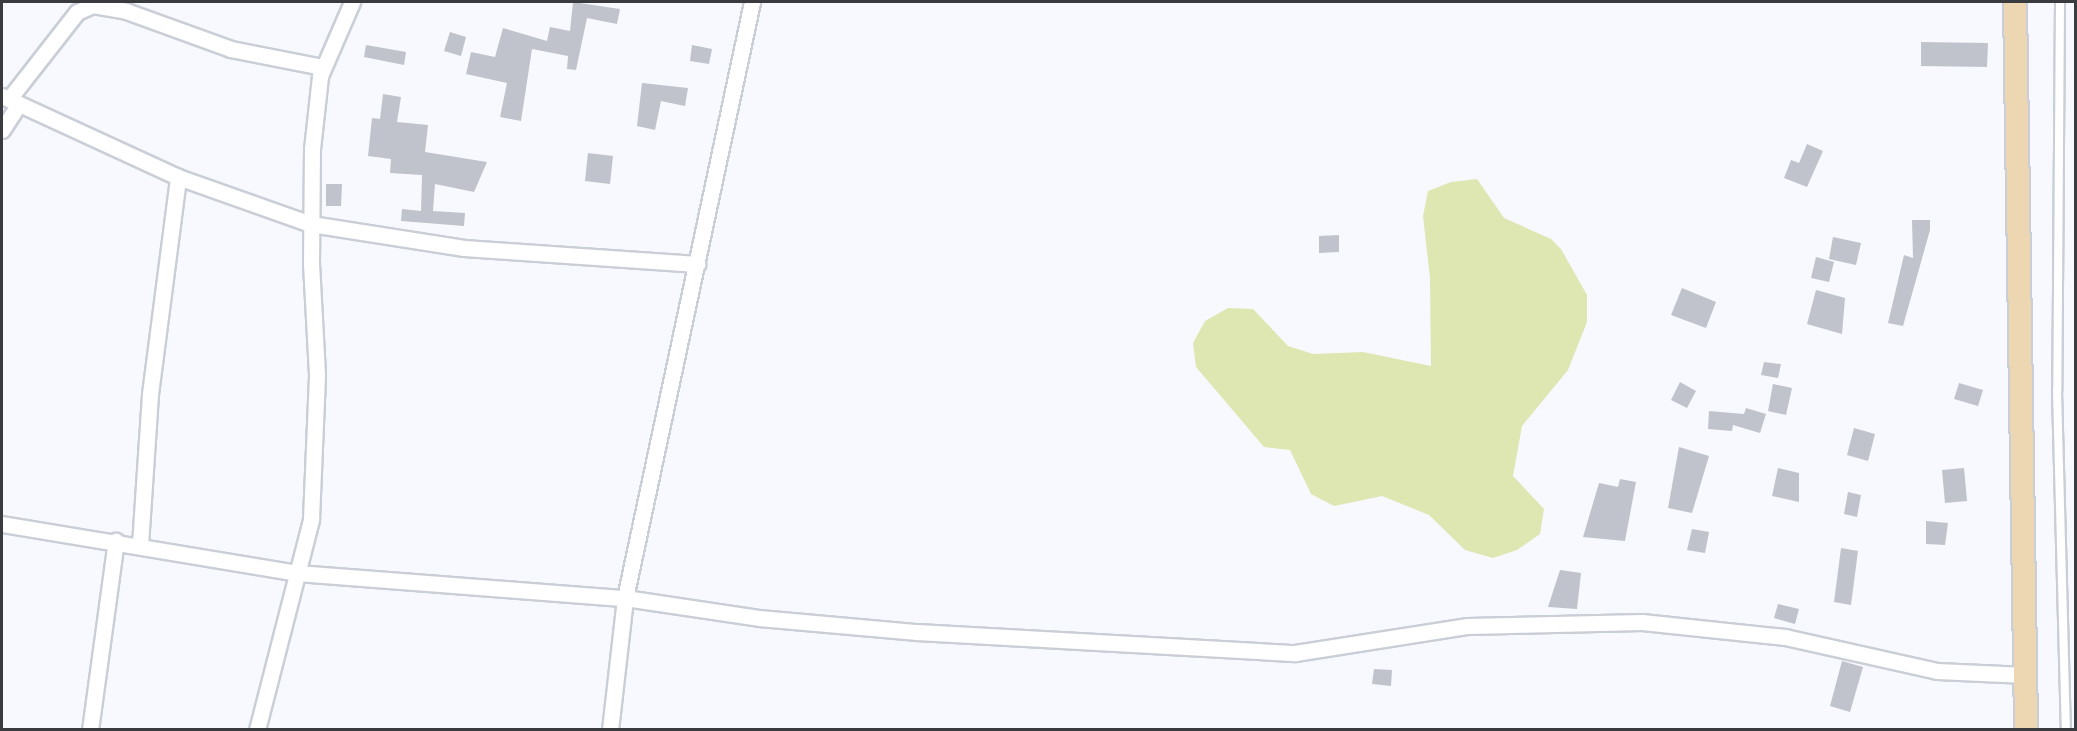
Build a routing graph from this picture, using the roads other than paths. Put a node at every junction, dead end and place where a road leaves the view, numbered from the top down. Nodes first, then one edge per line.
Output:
1 (352, 2) edge
2 (752, 2) edge
3 (2015, 2) edge
4 (2060, 2) edge
5 (322, 67) junction
6 (10, 100) edge
7 (2, 130) edge
8 (178, 177) junction
9 (311, 224) junction
10 (697, 264) junction
11 (2, 524) edge
12 (116, 541) junction
13 (140, 545) junction
14 (297, 573) junction
15 (625, 598) junction
16 (2026, 675) junction
17 (90, 729) edge
18 (257, 729) edge
19 (609, 729) edge
20 (2026, 729) edge
21 (2066, 729) edge

1 - 5 street
2 - 10 street
3 - 16 street
4 - 21 lane
5 - 6 street
5 - 9 street
6 - 7 street
6 - 8 street
8 - 9 street
8 - 13 street
9 - 10 street
9 - 14 street
10 - 15 street
11 - 12 street
12 - 13 street
12 - 17 street
13 - 14 street
14 - 15 street
14 - 18 street
15 - 16 street
15 - 19 street
16 - 20 street

